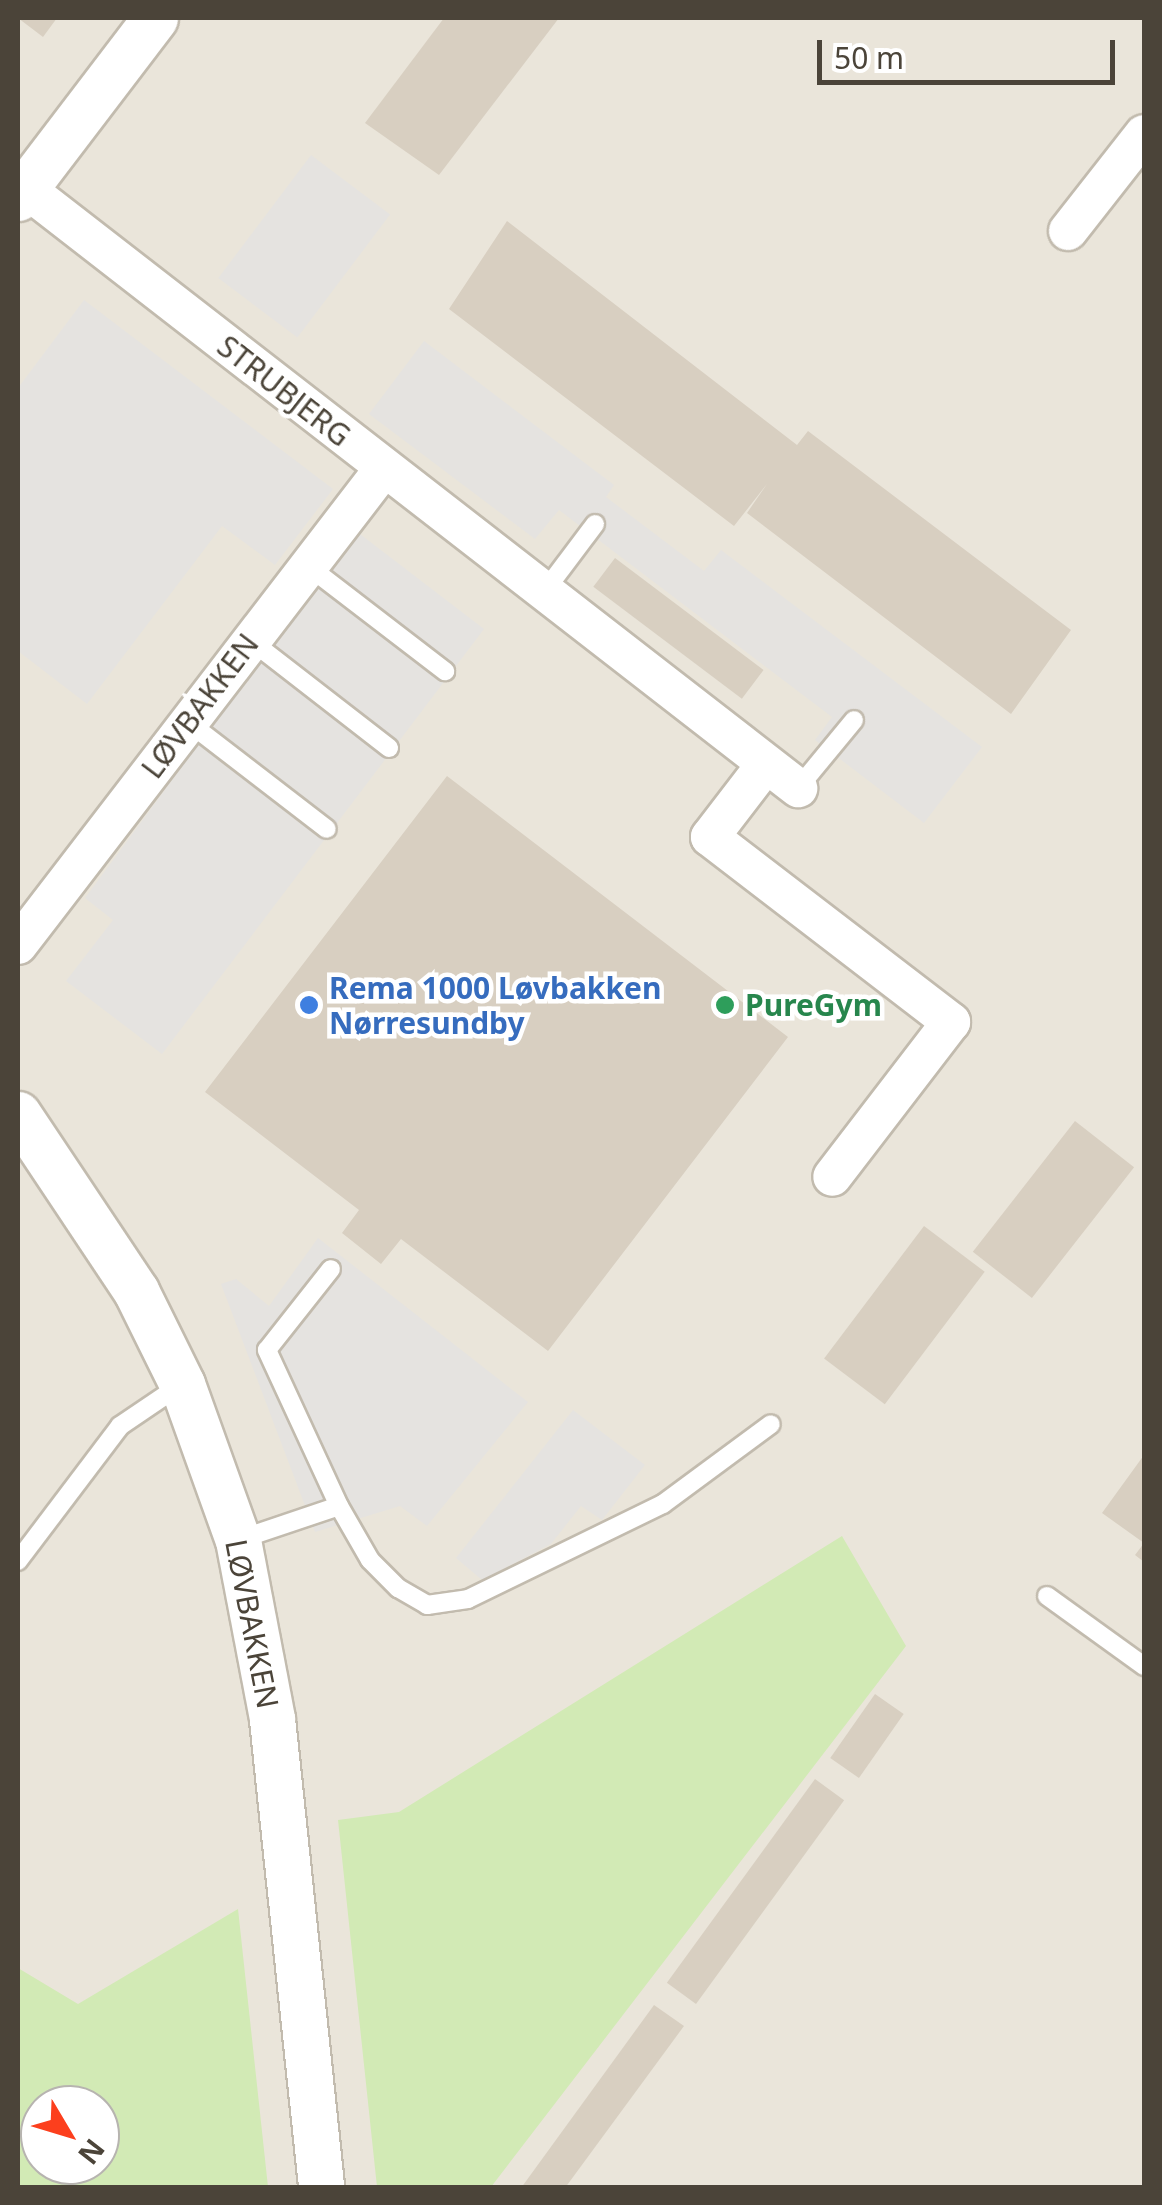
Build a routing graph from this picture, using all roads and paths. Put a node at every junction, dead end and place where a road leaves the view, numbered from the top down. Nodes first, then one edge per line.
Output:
1 (155, 18) edge
2 (1144, 134) edge
3 (21, 193) edge
4 (1068, 232) dead end
5 (384, 468) junction
6 (595, 524) dead end
7 (308, 566) junction
8 (544, 592) junction
9 (250, 640) junction
10 (444, 671) dead end
11 (854, 720) dead end
12 (188, 722) junction
13 (389, 748) dead end
14 (766, 764) junction
15 (798, 788) joint
16 (327, 829) dead end
17 (18, 946) edge
18 (18, 1114) edge
19 (832, 1177) dead end
20 (331, 1268) dead end
21 (182, 1384) junction
22 (771, 1424) dead end
23 (339, 1506) junction
24 (238, 1540) junction
25 (18, 1561) edge
26 (1047, 1596) dead end
27 (1144, 1666) edge
28 (321, 2188) edge

1 - 3 street
2 - 4 street
3 - 5 street, STRUBJERG
5 - 7 street, LØVBAKKEN
5 - 8 street, STRUBJERG
6 - 8 lane
7 - 9 street, LØVBAKKEN
7 - 10 lane
8 - 14 street, STRUBJERG
9 - 12 street, LØVBAKKEN
9 - 13 lane
11 - 15 lane, STRUBJERG
12 - 16 lane
12 - 17 street, LØVBAKKEN
14 - 15 street, STRUBJERG
14 - 19 street
18 - 21 street, LØVBAKKEN
20 - 23 lane
21 - 24 street, LØVBAKKEN
21 - 25 lane
22 - 23 lane
23 - 24 lane
24 - 28 street, LØVBAKKEN
26 - 27 lane

